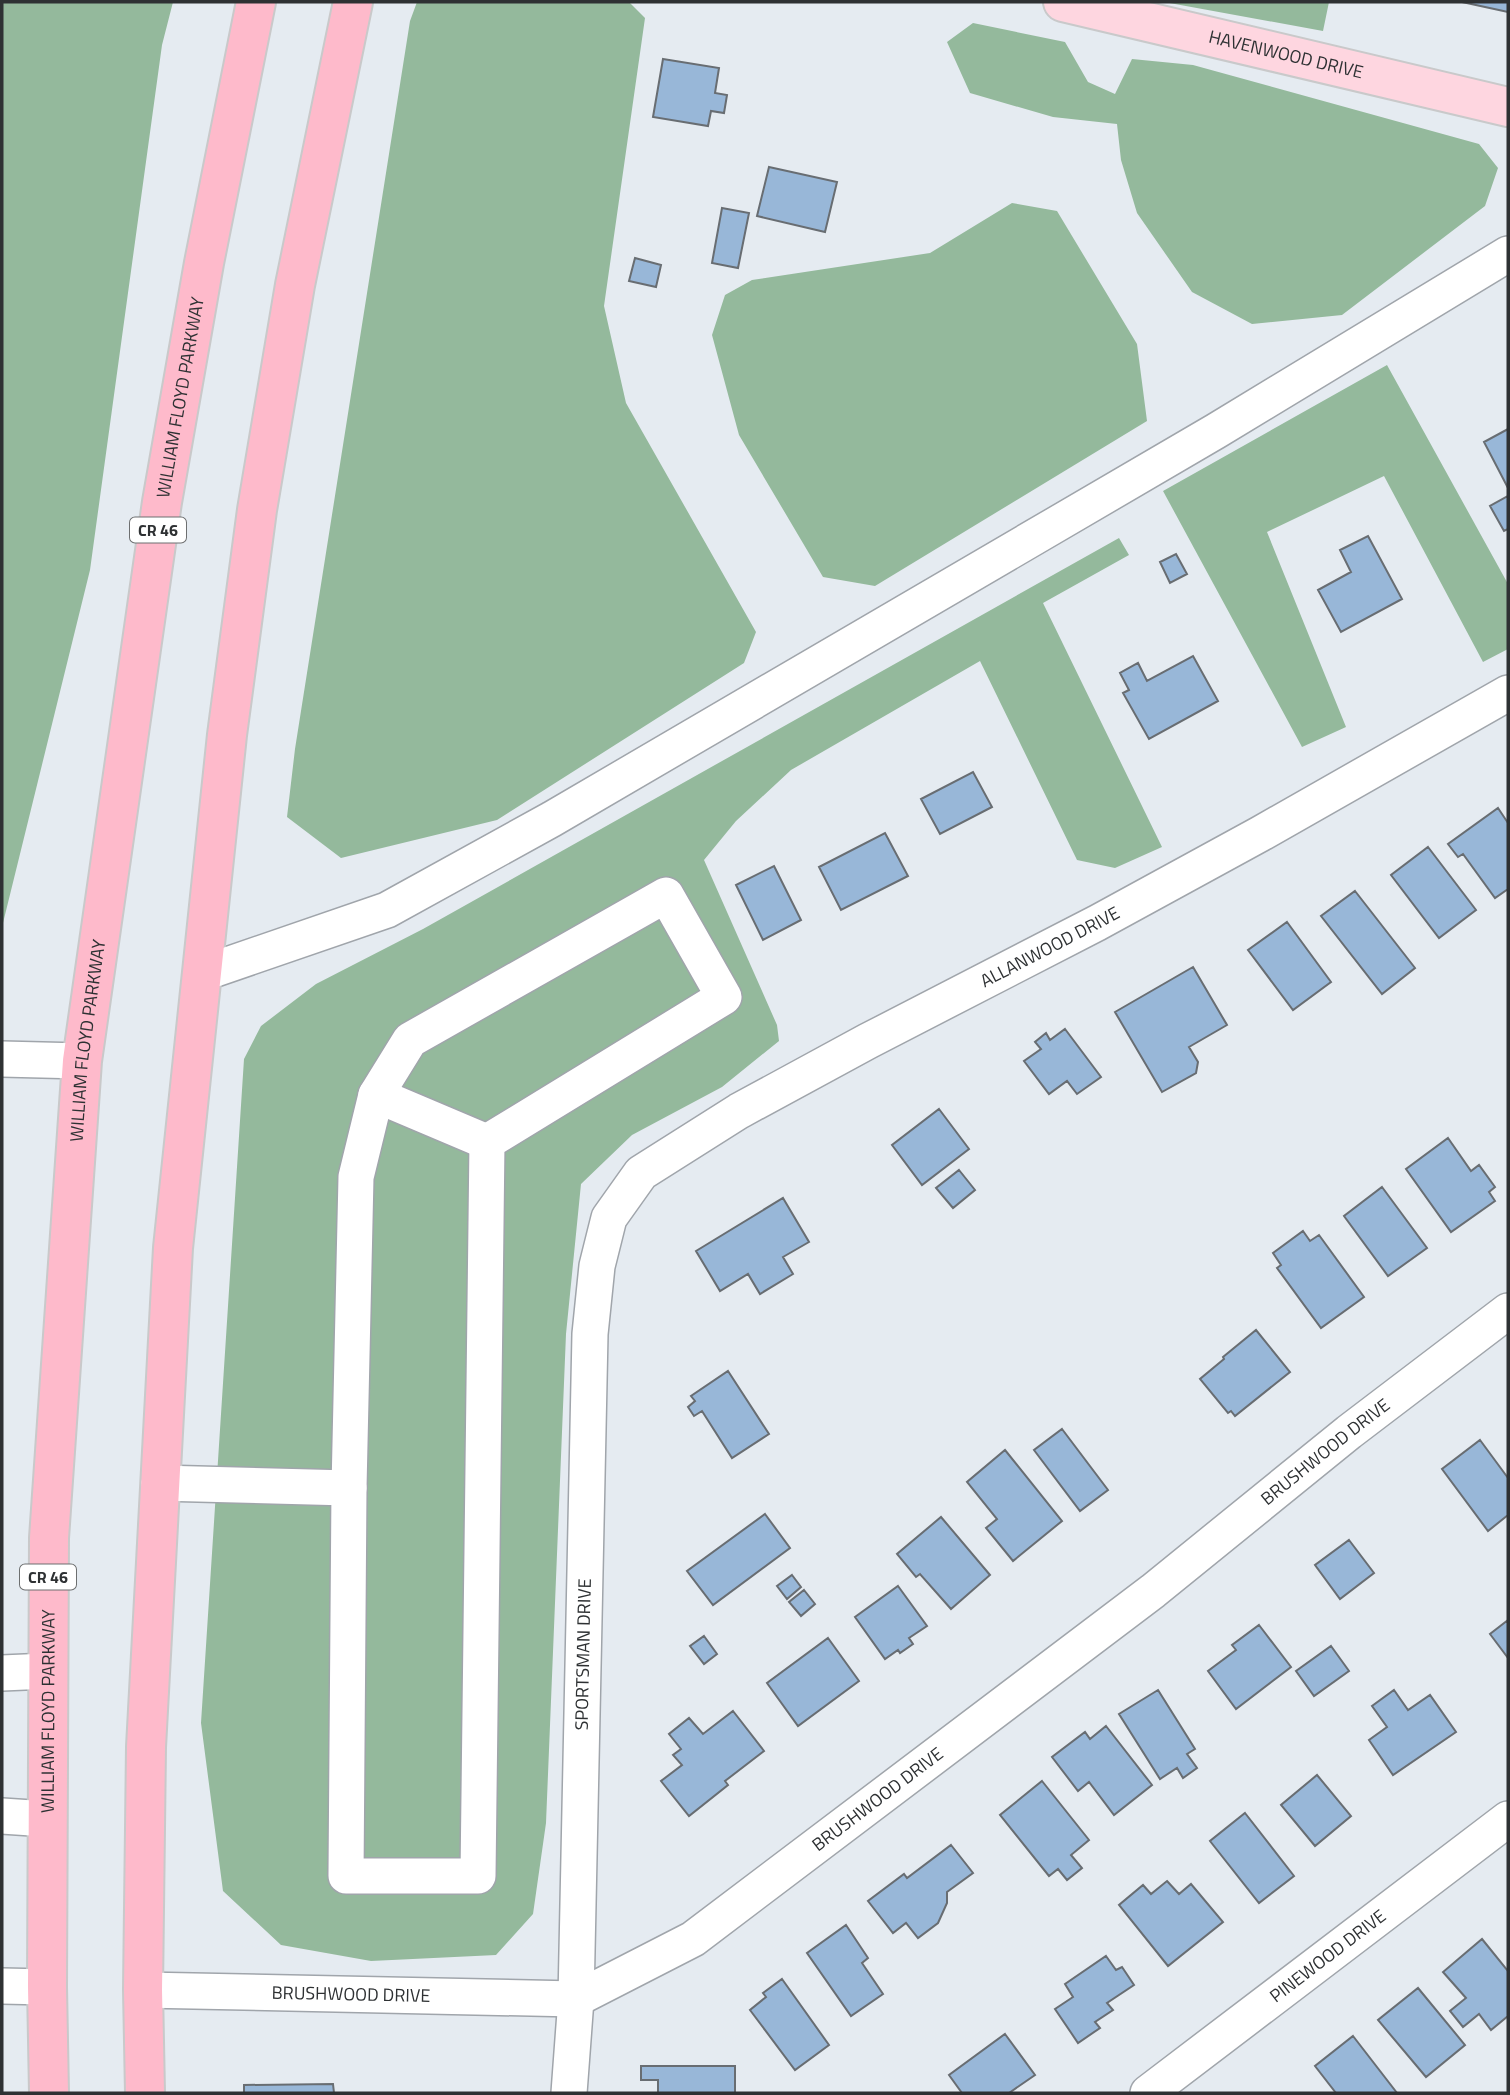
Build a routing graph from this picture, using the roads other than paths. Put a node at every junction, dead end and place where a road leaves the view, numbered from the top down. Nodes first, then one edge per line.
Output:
1 (256, 2) edge
2 (353, 2) edge
3 (1063, 2) edge
4 (1508, 107) edge
5 (1508, 254) edge
6 (1508, 693) edge
7 (201, 974) junction
8 (2, 1059) edge
9 (82, 1061) junction
10 (376, 1095) junction
11 (487, 1142) junction
12 (609, 1218) joint
13 (1508, 1311) edge
14 (159, 1483) junction
15 (349, 1488) junction
16 (48, 1671) junction
17 (2, 1673) edge
18 (2, 1816) edge
19 (47, 1819) junction
20 (1508, 1819) edge
21 (2, 1986) edge
22 (47, 1987) junction
23 (143, 1990) junction
24 (576, 1999) junction
25 (49, 2093) edge
26 (145, 2093) edge
27 (569, 2093) edge
28 (1148, 2093) edge

1 - 9 highway, WILLIAM FLOYD PARKWAY / CR 46
2 - 7 highway
3 - 4 main road, HAVENWOOD DRIVE
5 - 7 street
6 - 12 street, ALLANWOOD DRIVE
7 - 14 highway
8 - 9 street
9 - 16 highway, WILLIAM FLOYD PARKWAY / CR 46
10 - 11 street
10 - 11 street
10 - 15 street
11 - 15 street
12 - 24 street, SPORTSMAN DRIVE
13 - 24 street, BRUSHWOOD DRIVE
14 - 15 street
14 - 23 highway
16 - 17 street
16 - 19 highway, WILLIAM FLOYD PARKWAY / CR 46
18 - 19 street
19 - 22 highway, WILLIAM FLOYD PARKWAY / CR 46
20 - 28 street, PINEWOOD DRIVE
21 - 22 street
22 - 25 highway, WILLIAM FLOYD PARKWAY / CR 46
23 - 24 street, BRUSHWOOD DRIVE
23 - 26 highway
24 - 27 street, SPORTSMAN DRIVE

